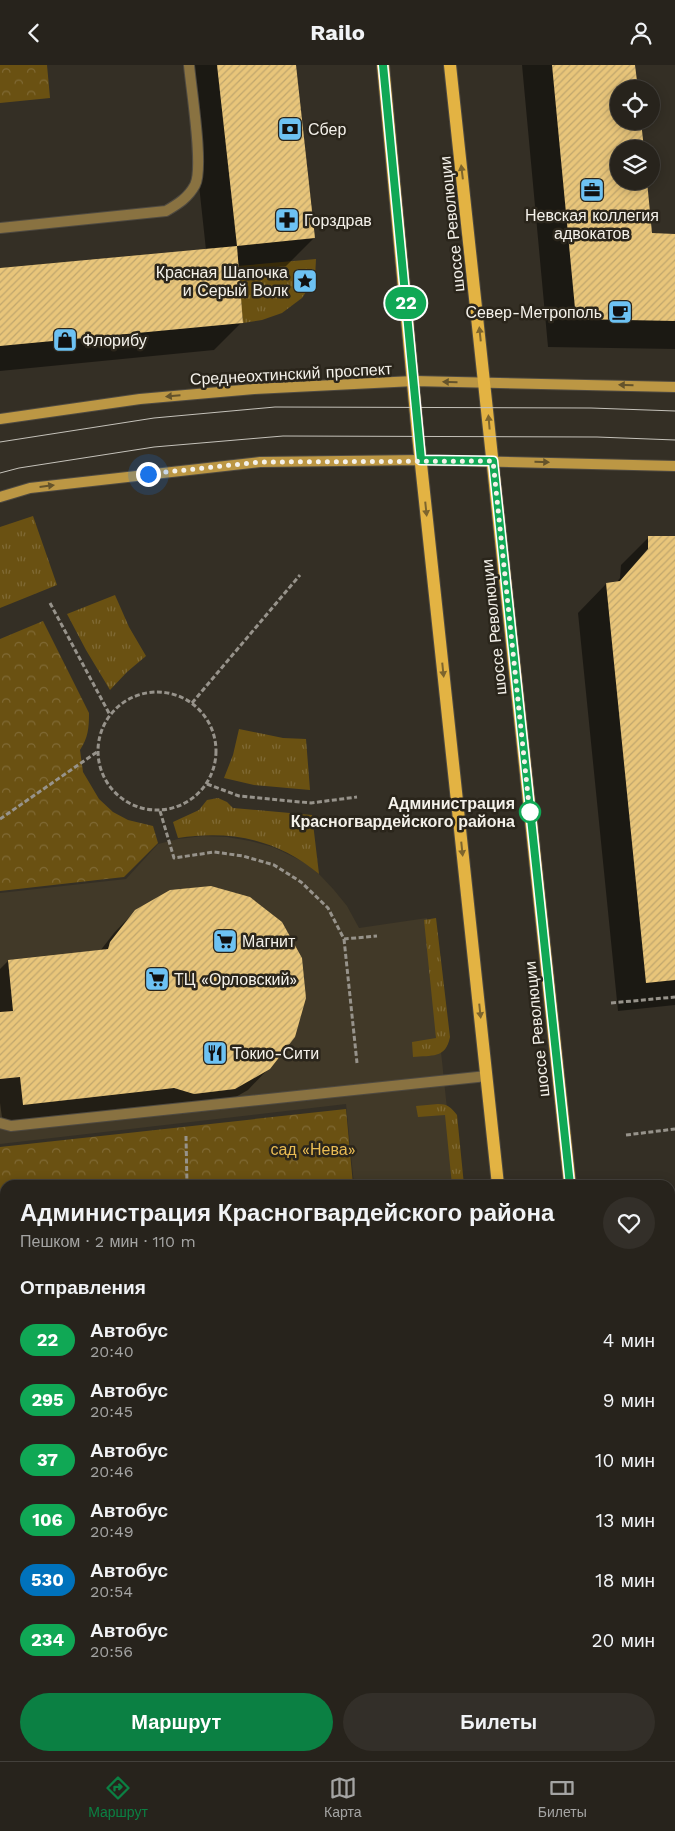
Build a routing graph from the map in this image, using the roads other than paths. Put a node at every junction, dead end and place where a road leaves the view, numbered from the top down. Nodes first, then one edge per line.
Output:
1 (189, 65) edge
2 (383, 65) edge
3 (450, 65) edge
4 (0, 228) edge
5 (414, 381) junction
6 (485, 382) junction
7 (675, 387) edge
8 (0, 419) edge
9 (421, 460) junction
10 (493, 461) junction
11 (675, 465) edge
12 (0, 497) edge
13 (487, 1076) junction
14 (0, 1123) edge
15 (497, 1180) edge
16 (569, 1180) edge

1 - 4 lane
2 - 5 main road
6 -> 3 main road, шоссе Революции
6 -> 5 main road, Среднеохтинский проспект
5 -> 8 main road, Среднеохтинский проспект
5 - 9 main road
7 -> 6 main road, Среднеохтинский проспект
10 -> 6 main road, шоссе Революции
9 - 10 main road
12 -> 9 main road
9 -> 13 main road
10 -> 11 main road
10 - 16 main road, шоссе Революции
13 - 14 lane
13 - 15 main road

